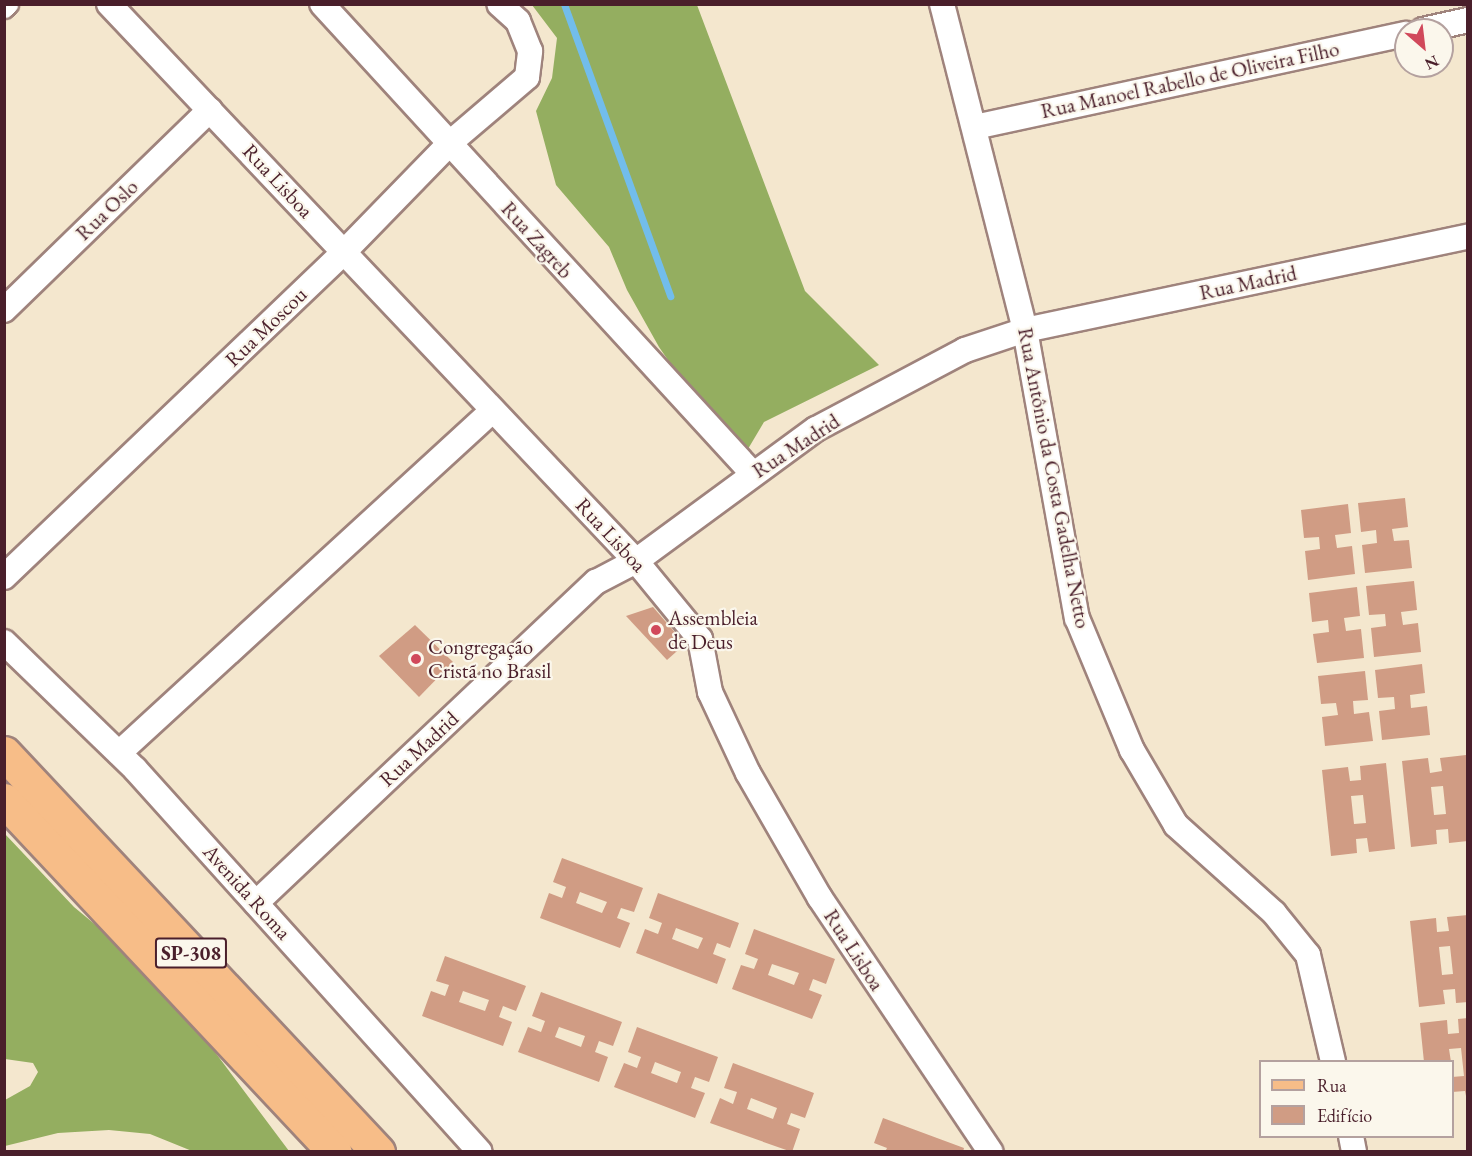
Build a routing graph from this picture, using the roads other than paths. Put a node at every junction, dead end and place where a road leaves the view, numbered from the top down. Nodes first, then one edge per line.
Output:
1 (109, 4) edge
2 (322, 4) edge
3 (499, 4) edge
4 (942, 4) edge
5 (1394, 37) edge
6 (210, 110) junction
7 (975, 127) junction
8 (451, 142) junction
9 (1467, 237) edge
10 (344, 252) junction
11 (4, 310) edge
12 (1025, 330) junction
13 (493, 410) junction
14 (753, 474) junction
15 (636, 561) junction
16 (4, 577) edge
17 (4, 642) edge
18 (4, 753) edge
19 (119, 753) junction
20 (4, 800) edge
21 (256, 903) junction
22 (1333, 1060) edge
23 (335, 1152) edge
24 (378, 1152) edge
25 (480, 1152) edge
26 (991, 1152) edge

1 - 6 street, Rua Lisboa
2 - 8 street, Rua Zagreb
3 - 8 street, Rua Moscou
4 - 7 street, Rua Antônio da Costa Gadelha Netto
5 - 7 street, Rua Manoel Rabello de Oliveira Filho
6 - 10 street, Rua Lisboa
6 - 11 street, Rua Oslo
7 - 12 street, Rua Antônio da Costa Gadelha Netto
8 - 10 street, Rua Moscou
8 - 14 street, Rua Zagreb
9 - 12 street, Rua Madrid
10 - 13 street, Rua Lisboa
10 - 16 street, Rua Moscou
12 - 14 street, Rua Madrid
12 - 22 street, Rua Antônio da Costa Gadelha Netto
13 - 15 street, Rua Lisboa
13 - 19 street
14 - 15 street, Rua Madrid
15 - 21 street, Rua Madrid
15 - 26 street, Rua Lisboa
17 - 19 street, Avenida Roma
18 - 24 main road, SP-308
19 - 21 street, Avenida Roma
20 - 23 main road, SP-308
21 - 25 street, Avenida Roma

